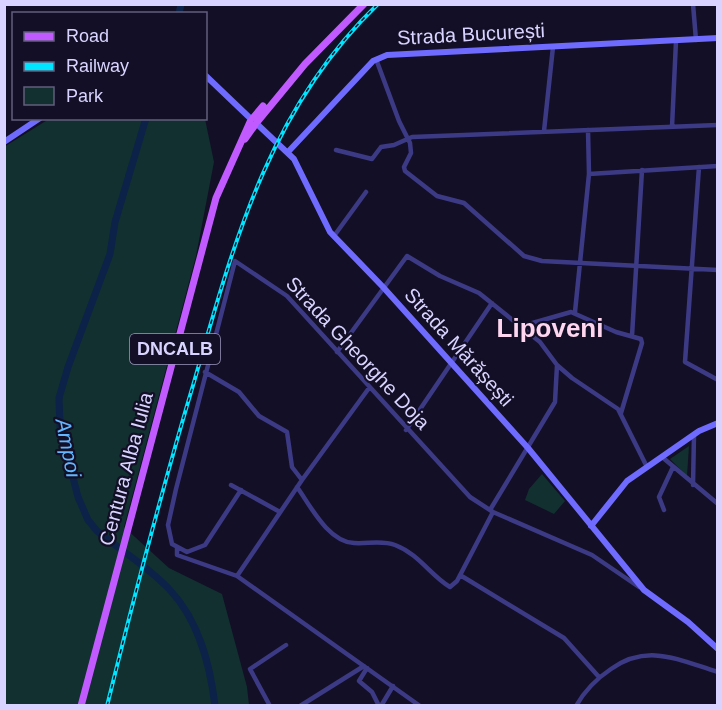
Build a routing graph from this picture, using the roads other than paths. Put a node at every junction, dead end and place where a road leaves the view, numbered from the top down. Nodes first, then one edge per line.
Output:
1 (364, 4) edge
2 (693, 4) edge
3 (717, 38) edge
4 (676, 40) junction
5 (696, 40) junction
6 (553, 47) junction
7 (376, 59) junction
8 (207, 77) edge
9 (37, 120) edge
10 (254, 121) junction
11 (717, 125) edge
12 (672, 127) junction
13 (588, 130) junction
14 (544, 131) junction
15 (408, 138) junction
16 (4, 142) edge
17 (336, 150) dead end
18 (288, 152) junction
19 (717, 166) edge
20 (699, 167) junction
21 (642, 170) junction
22 (589, 174) junction
23 (366, 192) dead end
24 (334, 236) junction
25 (580, 262) junction
26 (637, 266) junction
27 (693, 269) junction
28 (717, 270) edge
29 (383, 287) junction
30 (492, 303) junction
31 (574, 312) junction
32 (522, 326) junction
33 (632, 336) junction
34 (337, 352) junction
35 (450, 363) junction
36 (557, 365) junction
37 (205, 372) junction
38 (717, 380) edge
39 (369, 388) junction
40 (621, 413) junction
41 (717, 423) edge
42 (406, 430) junction
43 (694, 435) junction
44 (528, 448) junction
45 (662, 457) junction
46 (647, 467) junction
47 (673, 467) junction
48 (302, 480) junction
49 (231, 485) dead end
50 (693, 485) junction
51 (297, 487) junction
52 (241, 490) junction
53 (717, 504) edge
54 (664, 510) dead end
55 (492, 511) junction
56 (280, 512) junction
57 (591, 526) junction
58 (177, 548) junction
59 (611, 550) junction
60 (600, 560) junction
61 (460, 575) junction
62 (237, 576) junction
63 (644, 590) junction
64 (286, 645) dead end
65 (717, 649) edge
66 (366, 667) junction
67 (717, 672) edge
68 (599, 677) junction
69 (393, 686) junction
70 (81, 705) edge
71 (270, 705) edge
72 (300, 705) edge
73 (380, 705) edge
74 (420, 705) edge
75 (576, 705) edge

1 - 10 main road, Centura Alba Iulia / DNCALB
2 - 5 street
3 - 5 street, Strada București
4 - 5 street, Strada București
4 - 6 street, Strada București
4 - 12 street
6 - 7 street, Strada București
6 - 14 street
7 - 15 street
7 - 18 street, Strada București
8 - 10 street, Strada Mărășești
9 - 16 street
10 - 18 street, Strada Mărășești
10 - 70 main road, Centura Alba Iulia / DNCALB
11 - 12 street
12 - 13 street
13 - 14 street
13 - 22 street
14 - 15 street
15 - 17 street
15 - 25 street
18 - 24 street, Strada Mărășești
19 - 20 street
20 - 21 street
20 - 27 street
21 - 22 street
21 - 26 street
22 - 25 street
23 - 24 street
24 - 29 street, Strada Mărășești
25 - 26 street
25 - 31 street
26 - 27 street
26 - 33 street
27 - 28 street
27 - 38 street
29 - 30 street
29 - 34 street
29 - 35 street, Strada Mărășești
30 - 32 street
30 - 35 street
31 - 32 street
31 - 33 street
32 - 36 street
33 - 40 street
34 - 37 street, Strada Gheorghe Doja
34 - 39 street, Strada Gheorghe Doja
35 - 42 street
35 - 44 street, Strada Mărășești
36 - 40 street
36 - 44 street
37 - 48 street
37 - 58 street, Strada Gheorghe Doja
39 - 42 street, Strada Gheorghe Doja
39 - 48 street
40 - 46 street
41 - 43 street
42 - 55 street, Strada Gheorghe Doja
43 - 45 street
43 - 50 street
44 - 55 street
44 - 57 street, Strada Mărășești
45 - 46 street
45 - 47 street
46 - 57 street
47 - 50 street
47 - 54 street
48 - 51 street
49 - 52 street
50 - 53 street
51 - 56 street
51 - 61 street
52 - 56 street
52 - 58 street
55 - 60 street, Strada Gheorghe Doja
55 - 61 street
56 - 62 street
57 - 59 street, Strada Mărășești
58 - 62 street, Strada Gheorghe Doja
59 - 60 street
59 - 63 street, Strada Mărășești
60 - 63 street, Strada Gheorghe Doja
61 - 68 street
62 - 66 street
63 - 65 street, Strada Gheorghe Doja
64 - 71 street
66 - 69 street
66 - 72 street
66 - 73 street
67 - 68 street
68 - 75 street
69 - 73 street
69 - 74 street

